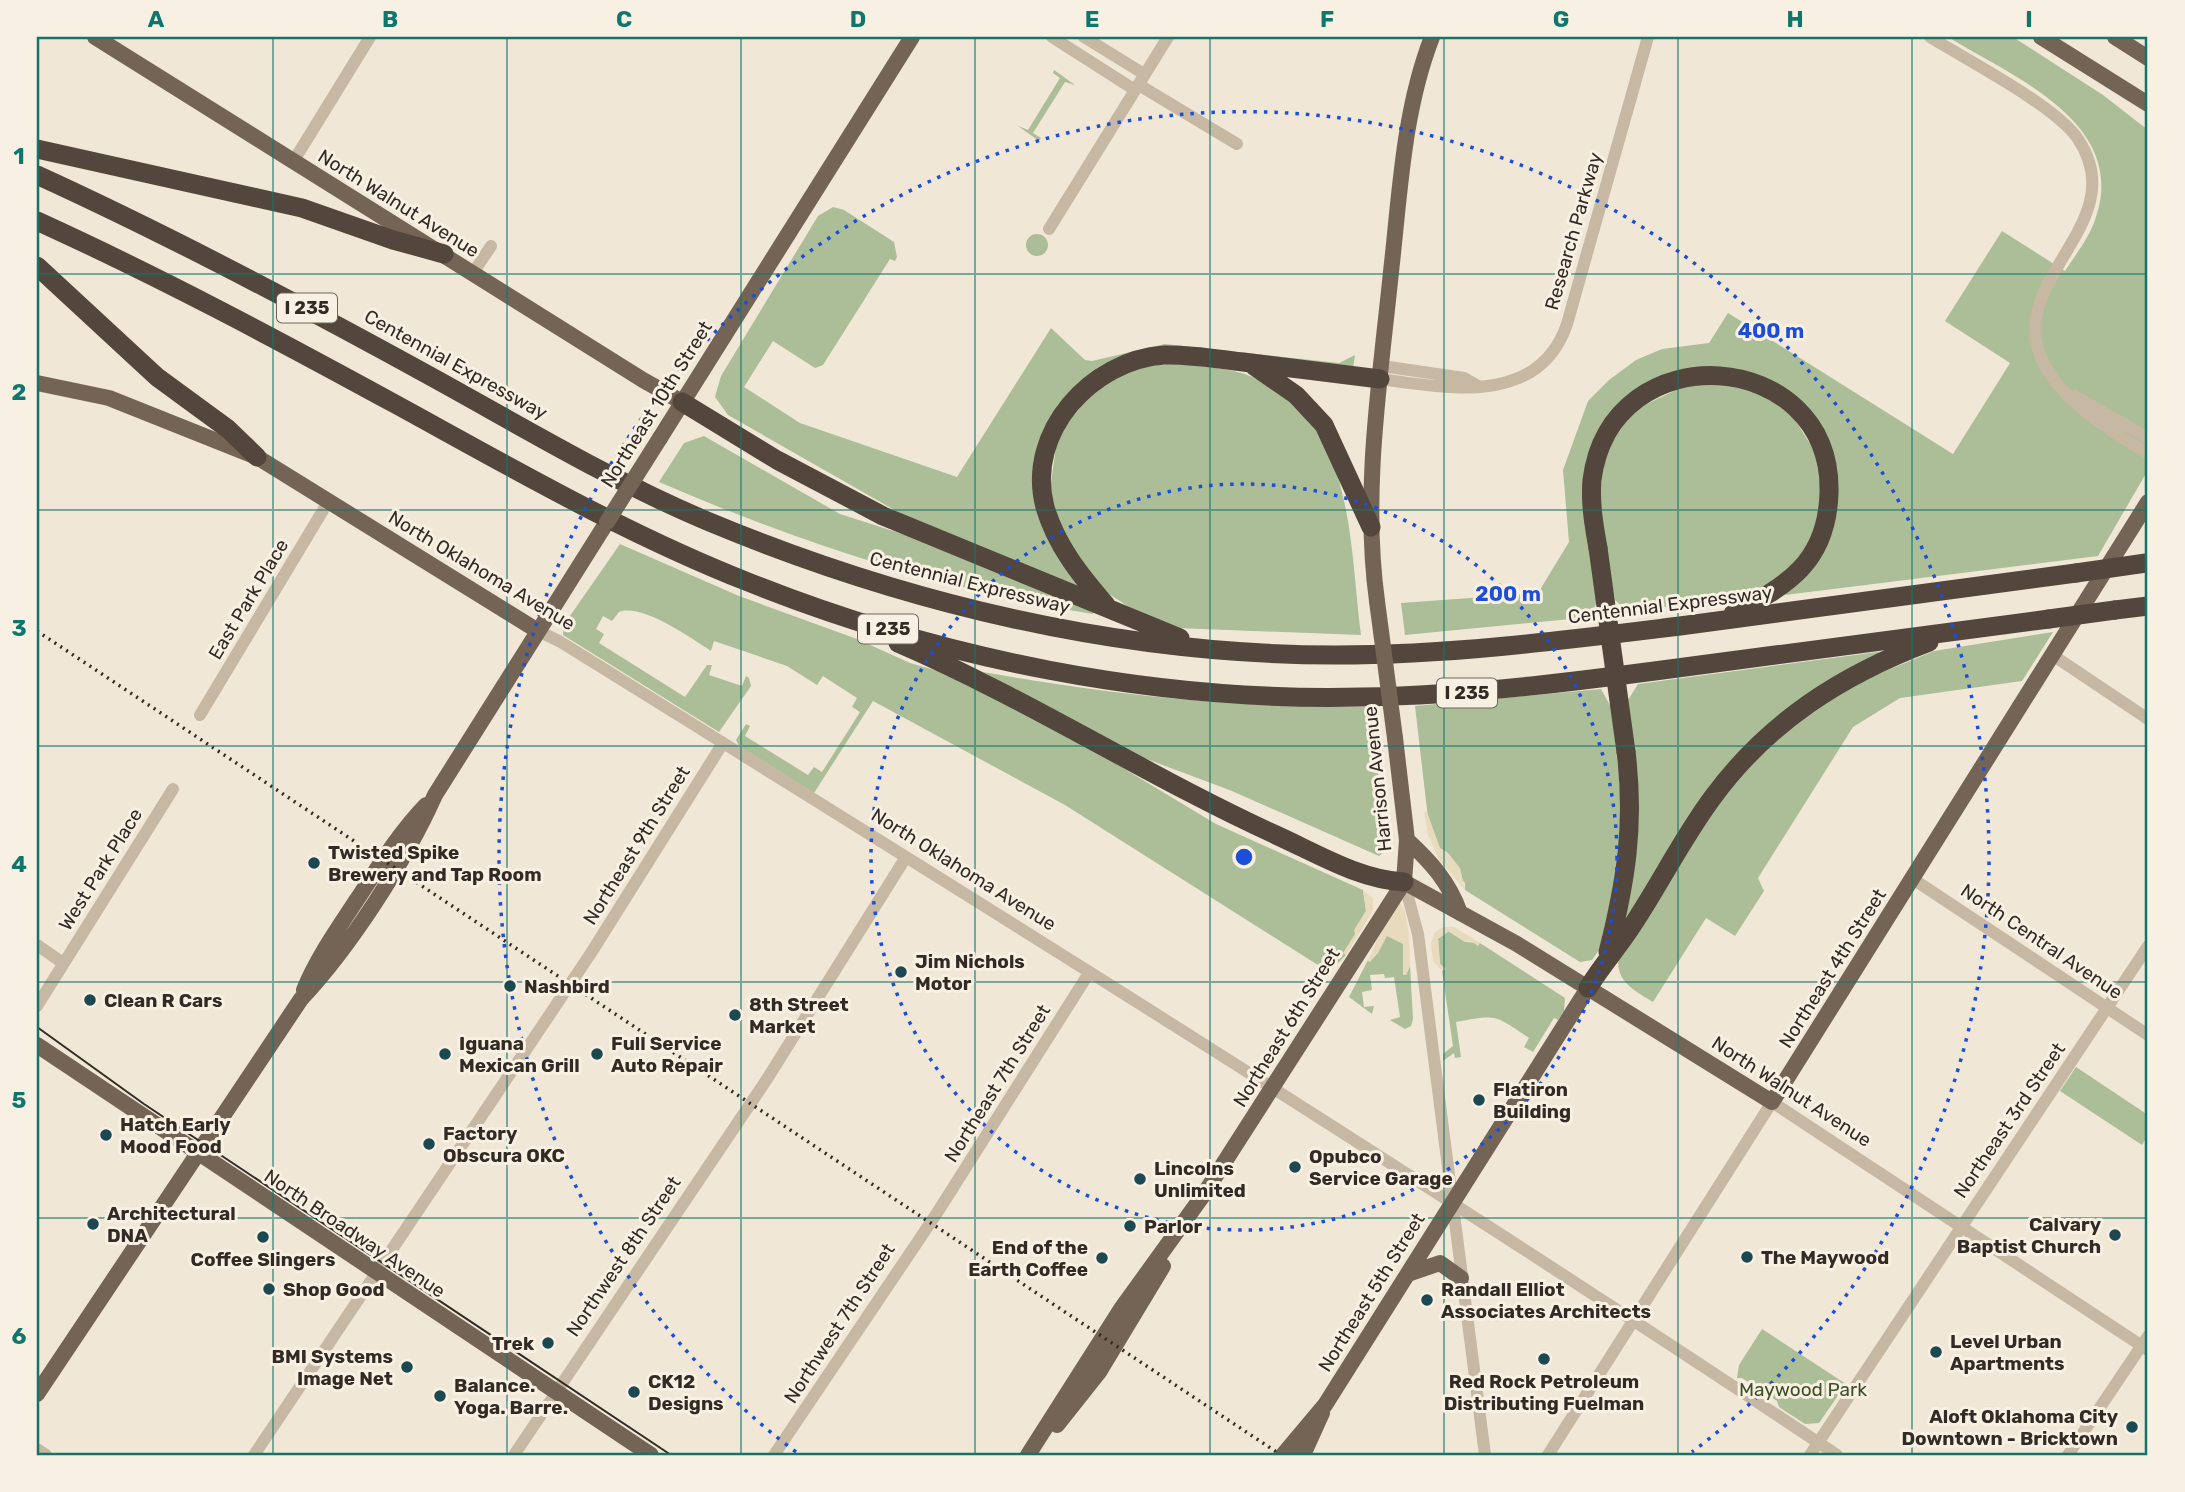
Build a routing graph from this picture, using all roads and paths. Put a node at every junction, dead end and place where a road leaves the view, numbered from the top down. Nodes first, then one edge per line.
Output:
1 (96, 37) edge
2 (370, 37) edge
3 (912, 37) edge
4 (1052, 37) edge
5 (1084, 37) edge
6 (1168, 37) edge
7 (1432, 37) edge
8 (1648, 37) edge
9 (1930, 37) edge
10 (2041, 37) edge
11 (2115, 37) edge
12 (2148, 58) edge
13 (1139, 83) junction
14 (2148, 104) edge
15 (1237, 144) dead end
16 (37, 149) edge
17 (293, 162) junction
18 (37, 175) edge
19 (37, 220) edge
20 (1049, 229) dead end
21 (491, 246) dead end
22 (444, 254) junction
23 (37, 266) edge
24 (473, 274) junction
25 (1250, 363) junction
26 (1381, 373) junction
27 (37, 383) edge
28 (2065, 392) junction
29 (682, 402) junction
30 (2148, 438) edge
31 (2148, 453) edge
32 (257, 457) junction
33 (328, 502) junction
34 (2148, 502) edge
35 (1371, 527) junction
36 (2147, 563) edge
37 (810, 605) junction
38 (2148, 606) edge
39 (1111, 611) junction
40 (1721, 620) junction
41 (1967, 629) junction
42 (538, 631) junction
43 (1201, 647) junction
44 (2054, 656) junction
45 (200, 715) dead end
46 (2148, 719) edge
47 (723, 743) junction
48 (173, 789) dead end
49 (1407, 840) junction
50 (906, 857) junction
51 (1913, 879) junction
52 (1404, 882) junction
53 (1460, 913) junction
54 (37, 945) edge
55 (2148, 946) edge
56 (1607, 956) junction
57 (63, 963) junction
58 (1089, 973) junction
59 (1588, 988) junction
60 (37, 1006) edge
61 (2107, 1008) junction
62 (2148, 1035) edge
63 (37, 1045) edge
64 (1272, 1089) junction
65 (1772, 1102) junction
66 (197, 1153) junction
67 (1452, 1203) junction
68 (937, 1213) joint
69 (1961, 1228) junction
70 (376, 1272) junction
71 (1408, 1274) junction
72 (1461, 1278) junction
73 (1634, 1321) junction
74 (2146, 1344) edge
75 (555, 1392) junction
76 (37, 1394) edge
77 (1325, 1405) junction
78 (1818, 1443) junction
79 (37, 1449) edge
80 (46, 1455) edge
81 (254, 1455) edge
82 (514, 1455) edge
83 (651, 1455) edge
84 (774, 1455) edge
85 (1030, 1455) edge
86 (1283, 1455) edge
87 (1303, 1455) edge
88 (1485, 1455) edge
89 (1548, 1455) edge
90 (1810, 1455) edge
91 (1837, 1455) edge
92 (2068, 1455) edge

1 - 17 main road, North Walnut Avenue
2 - 17 street
3 - 29 main road, Northeast 10th Street
4 - 13 street
5 - 13 street
6 - 13 street
7 - 26 main road, Harrison Avenue
8 - 26 street, Research Parkway
9 - 28 street
10 - 14 main road
11 - 12 main road
13 - 15 street
13 - 20 street
16 - 22 highway
17 - 22 main road, North Walnut Avenue
18 - 43 highway, Centennial Expressway / I 235
19 - 37 highway, I 235
21 - 24 street
22 - 24 main road, North Walnut Avenue
23 - 32 highway
24 - 29 main road, North Walnut Avenue
25 - 26 highway
25 - 35 highway
25 - 39 highway
26 - 35 main road, Harrison Avenue
27 - 32 main road, North Oklahoma Avenue
28 - 30 street
28 - 31 street
29 - 39 highway
29 - 42 main road, Northeast 10th Street, bridge
32 - 33 main road, North Oklahoma Avenue
33 - 42 main road, North Oklahoma Avenue
33 - 45 street, East Park Place
34 - 44 main road, Northeast 4th Street
35 - 49 main road, Harrison Avenue, bridge
36 - 40 highway, Centennial Expressway / I 235, bridge
37 - 41 highway, I 235
37 - 52 highway
38 - 41 highway, I 235, bridge
39 - 43 highway
40 - 43 highway, Centennial Expressway / I 235
40 - 56 highway, bridge
41 - 56 highway
42 - 47 street, North Oklahoma Avenue
42 - 66 main road, Northeast 10th Street
44 - 46 street
44 - 51 main road, Northeast 4th Street
47 - 50 street, North Oklahoma Avenue
47 - 70 street, Northeast 9th Street
48 - 57 street, West Park Place
49 - 52 main road, Harrison Avenue
49 - 53 main road
50 - 58 street, North Oklahoma Avenue
50 - 75 street, Northwest 8th Street
51 - 61 street, North Central Avenue
51 - 65 main road, Northeast 4th Street
52 - 53 main road, North Walnut Avenue
52 - 64 main road, Northeast 6th Street
52 - 67 street, Harrison Avenue
53 - 59 main road, North Walnut Avenue
54 - 57 street
55 - 61 street, Northeast 3rd Street
56 - 59 highway
57 - 60 street, West Park Place
58 - 64 street, North Oklahoma Avenue
58 - 68 street, Northeast 7th Street
59 - 65 main road, North Walnut Avenue
59 - 67 main road, Northeast 5th Street
61 - 62 street, North Central Avenue
61 - 69 street, Northeast 3rd Street
63 - 66 main road, North Broadway Avenue
64 - 67 street, North Oklahoma Avenue
64 - 85 main road, Northeast 6th Street
65 - 69 street, North Walnut Avenue
65 - 73 street, Northeast 4th Street
66 - 70 main road, North Broadway Avenue
66 - 76 main road, Northeast 10th Street
67 - 71 main road, Northeast 5th Street
67 - 72 street, Harrison Avenue
67 - 73 street, North Oklahoma Avenue
68 - 84 street, Northwest 7th Street
69 - 74 street, North Walnut Avenue
69 - 78 street, Northeast 3rd Street
70 - 75 main road, North Broadway Avenue
70 - 81 street, Northeast 9th Street
71 - 72 main road
71 - 77 main road, Northeast 5th Street
72 - 88 street, Harrison Avenue
73 - 78 street, North Oklahoma Avenue
73 - 89 street, Northeast 4th Street
74 - 92 street
75 - 82 street, Northwest 8th Street
75 - 83 main road, North Broadway Avenue
77 - 86 main road, Northeast 5th Street
77 - 87 main road, Northeast 5th Street
78 - 90 street, Northeast 3rd Street
78 - 91 street, North Oklahoma Avenue
79 - 80 street

